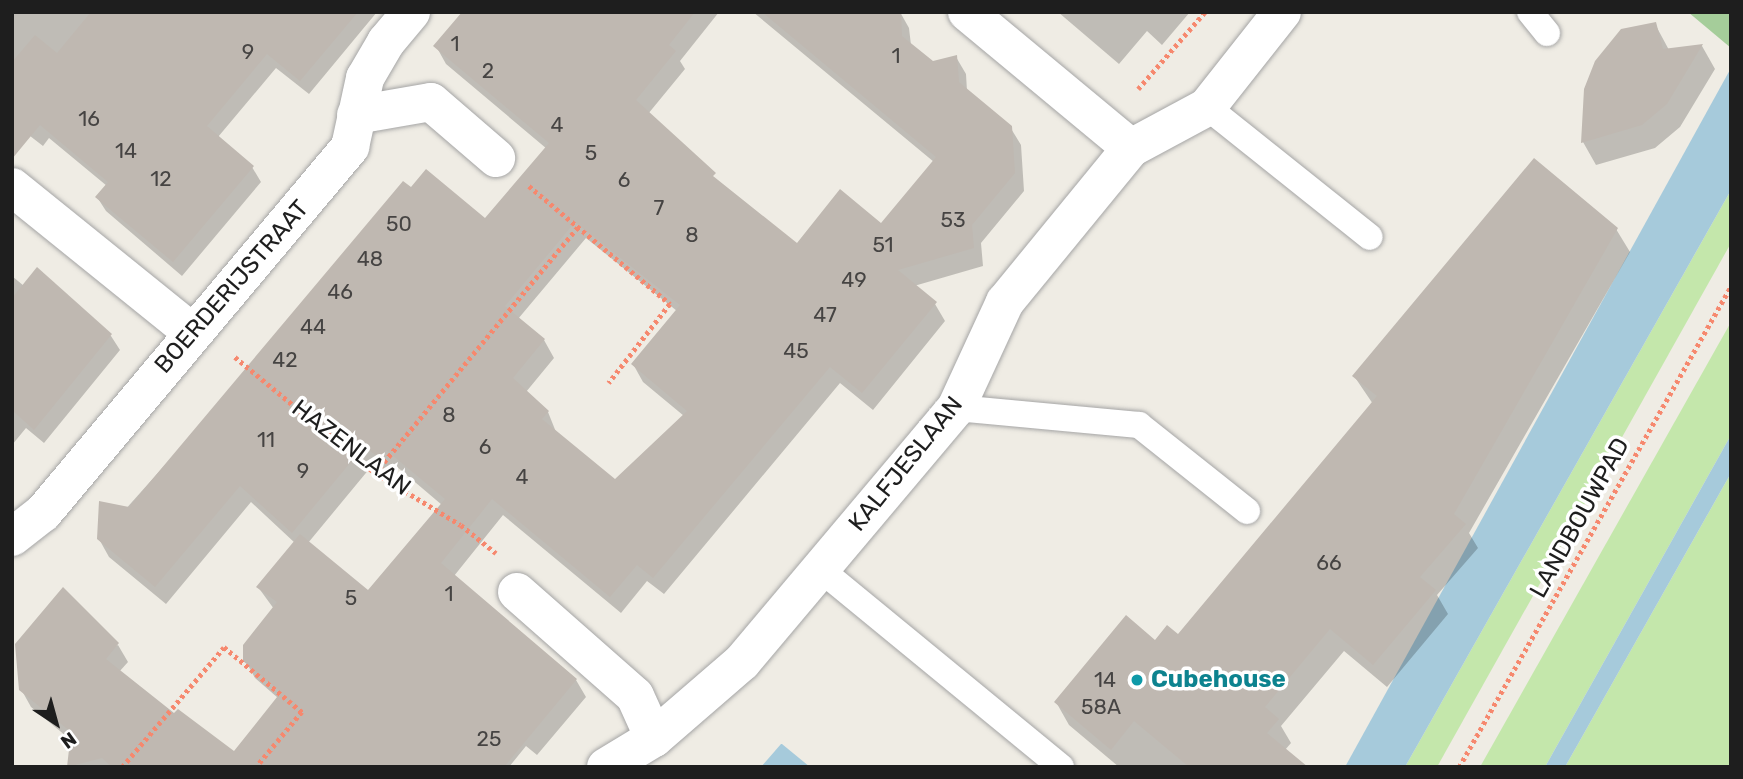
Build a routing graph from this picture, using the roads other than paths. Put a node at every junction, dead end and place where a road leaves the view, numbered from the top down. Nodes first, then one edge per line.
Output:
1 (411, 12) edge
2 (967, 12) edge
3 (1282, 12) edge
4 (1530, 12) edge
5 (1547, 33) dead end
6 (1207, 107) junction
7 (356, 115) junction
8 (1119, 137) junction
9 (496, 158) road end
10 (12, 187) edge
11 (1370, 237) dead end
12 (192, 332) junction
13 (956, 408) junction
14 (1247, 511) dead end
15 (12, 537) edge
16 (820, 569) junction
17 (517, 592) road end
18 (654, 738) junction
19 (606, 767) edge
20 (1061, 767) edge

1 - 7 street, BOERDERIJSTRAAT
2 - 8 street
3 - 6 street, KALFJESLAAN
4 - 5 lane
6 - 8 street, KALFJESLAAN
6 - 11 lane
7 - 9 street
7 - 12 street, BOERDERIJSTRAAT
8 - 13 street, KALFJESLAAN
10 - 12 street
12 - 15 street, BOERDERIJSTRAAT
13 - 14 lane
13 - 16 street, KALFJESLAAN
16 - 18 street, KALFJESLAAN
16 - 20 lane
17 - 18 street
18 - 19 street, KALFJESLAAN

